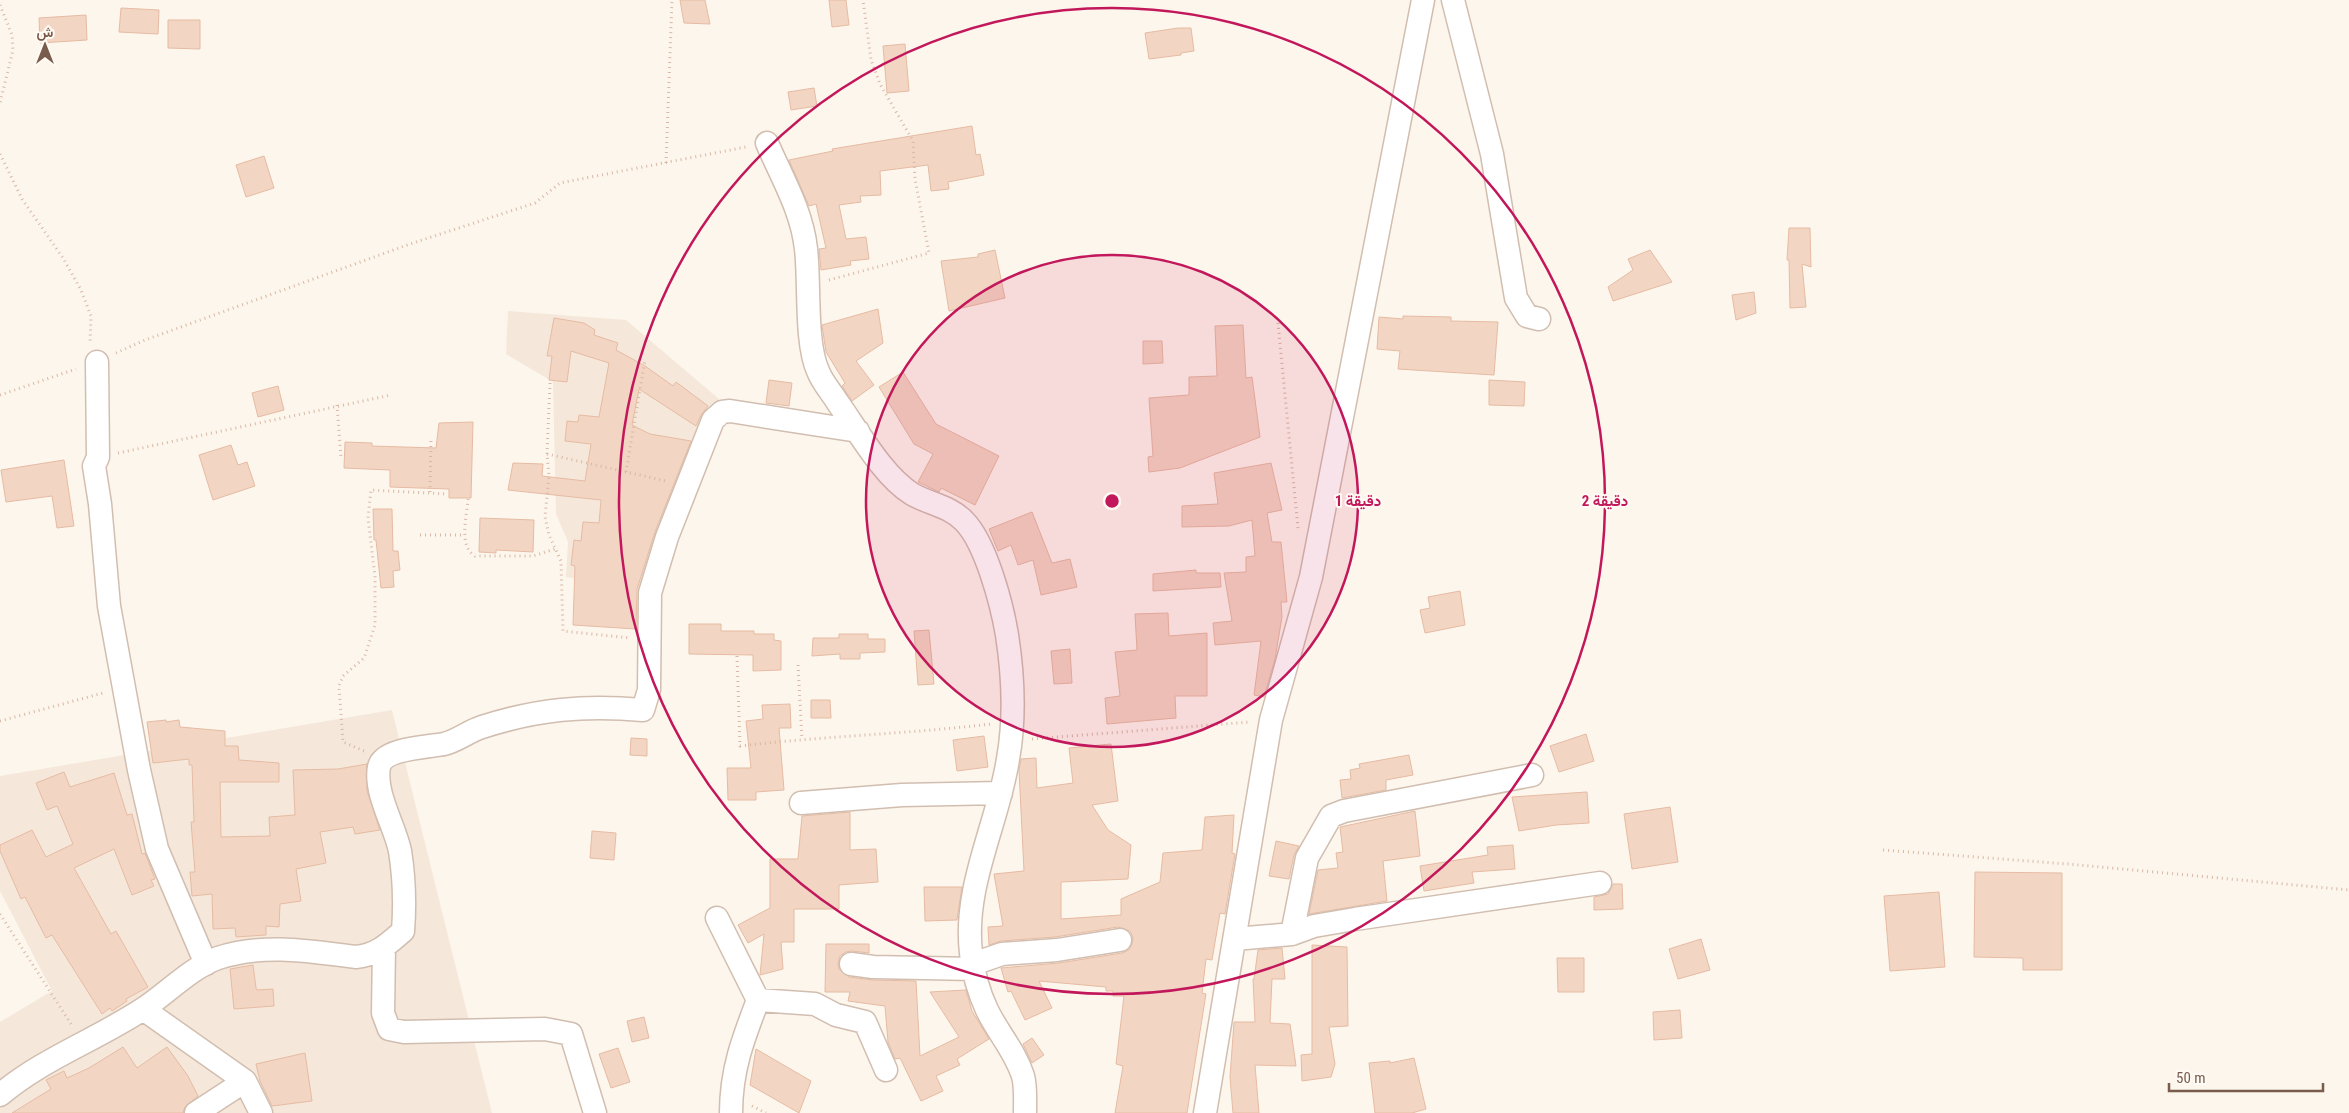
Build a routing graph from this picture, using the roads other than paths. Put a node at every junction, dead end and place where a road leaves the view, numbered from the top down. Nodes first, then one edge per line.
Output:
1 (1423, 0) edge
2 (1453, 0) edge
3 (766, 144) road end
4 (1539, 319) dead end
5 (97, 362) road end
6 (858, 432) junction
7 (1532, 775) dead end
8 (1000, 793) junction
9 (801, 803) dead end
10 (1600, 883) dead end
11 (717, 918) dead end
12 (1292, 934) junction
13 (1235, 939) junction
14 (1120, 940) dead end
15 (384, 948) junction
16 (206, 964) junction
17 (851, 964) dead end
18 (974, 966) junction
19 (758, 1000) junction
20 (142, 1010) junction
21 (886, 1070) dead end
22 (245, 1081) junction
23 (0, 1095) edge
24 (196, 1113) edge
25 (261, 1113) edge
26 (595, 1113) edge
27 (731, 1113) edge
28 (1024, 1113) edge
29 (1206, 1113) edge

1 - 13 street
2 - 4 street
3 - 6 street
5 - 16 street
6 - 8 street
6 - 15 street
7 - 12 street
8 - 9 street
8 - 18 street
10 - 12 street
11 - 19 street
12 - 13 street
13 - 29 street
14 - 18 street
15 - 16 street
15 - 26 street
16 - 20 street
17 - 18 street
18 - 28 street
19 - 21 street
19 - 27 street
20 - 22 street
20 - 23 street
22 - 24 street
22 - 25 street

